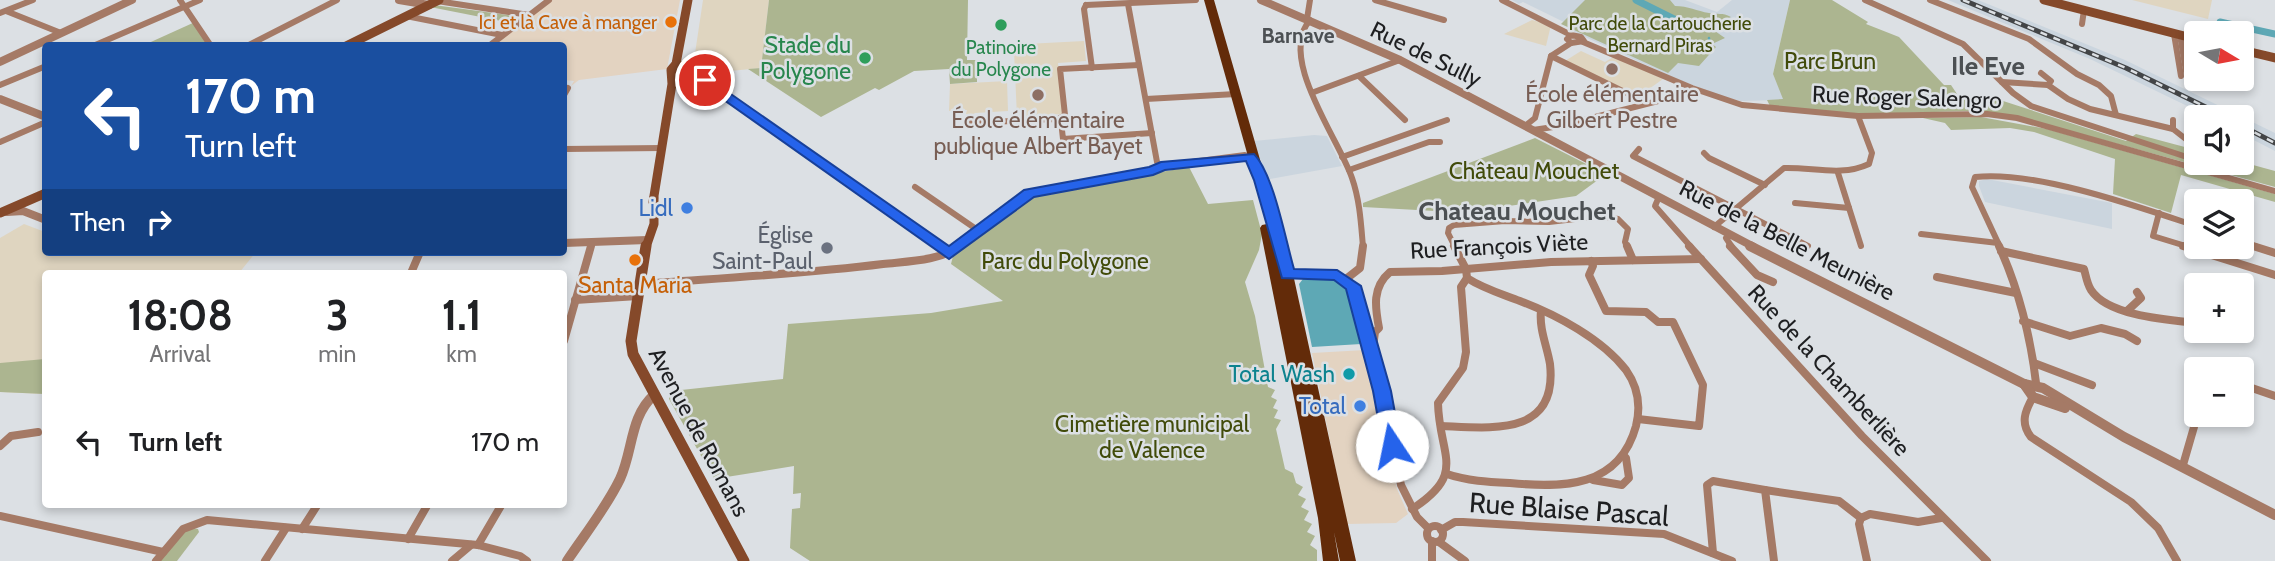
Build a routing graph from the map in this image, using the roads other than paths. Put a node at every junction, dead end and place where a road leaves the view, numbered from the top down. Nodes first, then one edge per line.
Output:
1 (33, 0) edge
2 (132, 0) edge
3 (180, 0) edge
4 (200, 0) edge
5 (337, 0) edge
6 (399, 0) edge
7 (549, 0) edge
8 (688, 0) edge
9 (694, 0) edge
10 (1198, 0) edge
11 (1209, 0) edge
12 (1261, 0) edge
13 (1310, 0) edge
14 (1375, 0) edge
15 (1865, 0) edge
16 (1930, 0) edge
17 (2044, 0) edge
18 (1506, 1) edge
19 (435, 2) edge
20 (1089, 3) edge
21 (1128, 4) junction
22 (184, 7) junction
23 (2084, 10) junction
24 (3, 12) edge
25 (529, 15) junction
26 (406, 16) junction
27 (1308, 19) junction
28 (1444, 20) dead end
29 (2082, 24) dead end
30 (61, 33) junction
31 (2177, 34) junction
32 (502, 35) junction
33 (2184, 36) edge
34 (1571, 39) junction
35 (42, 42) edge
36 (42, 42) edge
37 (102, 42) edge
38 (208, 42) edge
39 (255, 42) edge
40 (354, 42) edge
41 (494, 42) edge
42 (2254, 54) edge
43 (1551, 56) junction
44 (1400, 60) junction
45 (2274, 60) edge
46 (0, 62) edge
47 (1139, 65) junction
48 (2184, 65) edge
49 (42, 68) edge
50 (1092, 68) junction
51 (682, 73) junction
52 (2041, 73) dead end
53 (1359, 76) junction
54 (2181, 76) dead end
55 (2002, 82) junction
56 (0, 85) edge
57 (2048, 85) junction
58 (1314, 92) junction
59 (1233, 94) junction
60 (0, 99) edge
61 (1146, 99) junction
62 (1658, 102) dead end
63 (1648, 104) junction
64 (2116, 115) junction
65 (1858, 116) junction
66 (42, 117) edge
67 (1058, 119) junction
68 (1405, 120) dead end
69 (1447, 120) dead end
70 (2173, 120) dead end
71 (42, 121) edge
72 (967, 123) dead end
73 (1529, 128) junction
74 (2173, 129) junction
75 (1152, 133) junction
76 (2184, 138) edge
77 (0, 142) edge
78 (1440, 142) dead end
79 (663, 148) junction
80 (567, 149) edge
81 (1639, 149) dead end
82 (1704, 153) dead end
83 (1245, 155) junction
84 (2184, 156) edge
85 (1342, 157) junction
86 (1256, 164) junction
87 (2184, 164) edge
88 (1161, 166) junction
89 (1349, 170) junction
90 (1838, 173) junction
91 (2223, 175) edge
92 (1765, 185) junction
93 (915, 187) dead end
94 (2275, 191) edge
95 (42, 194) edge
96 (42, 195) edge
97 (1263, 198) junction
98 (1658, 199) junction
99 (1795, 202) dead end
100 (1849, 208) junction
101 (1735, 210) junction
102 (1, 211) edge
103 (26, 212) junction
104 (2159, 213) junction
105 (42, 218) edge
106 (2184, 222) edge
107 (1714, 227) junction
108 (979, 231) junction
109 (1921, 234) dead end
110 (1730, 235) junction
111 (648, 238) junction
112 (592, 242) junction
113 (567, 243) edge
114 (1808, 246) dead end
115 (1861, 246) dead end
116 (2254, 246) edge
117 (2000, 247) junction
118 (1271, 251) junction
119 (2275, 253) edge
120 (949, 254) junction
121 (1701, 259) junction
122 (1633, 260) junction
123 (1591, 261) junction
124 (1285, 274) junction
125 (1466, 274) junction
126 (2275, 275) edge
127 (1937, 277) dead end
128 (1346, 279) junction
129 (1773, 282) dead end
130 (639, 290) junction
131 (2137, 292) dead end
132 (2016, 293) junction
133 (576, 300) junction
134 (1541, 311) junction
135 (2127, 311) junction
136 (2023, 321) junction
137 (2184, 321) edge
138 (567, 331) edge
139 (2137, 341) dead end
140 (1372, 355) junction
141 (2034, 363) junction
142 (2030, 383) junction
143 (2092, 385) dead end
144 (2254, 389) edge
145 (654, 395) junction
146 (2041, 396) junction
147 (2275, 396) edge
148 (1638, 419) junction
149 (1441, 426) junction
150 (2194, 427) dead end
151 (38, 432) dead end
152 (0, 446) edge
153 (1623, 455) junction
154 (2183, 465) junction
155 (1447, 474) junction
156 (1592, 480) junction
157 (1765, 490) junction
158 (315, 508) edge
159 (426, 508) edge
160 (499, 508) edge
161 (1412, 509) junction
162 (2275, 515) edge
163 (1, 517) edge
164 (1861, 518) junction
165 (1941, 518) junction
166 (286, 528) junction
167 (1428, 528) junction
168 (302, 529) junction
169 (1441, 530) junction
170 (408, 539) junction
171 (1436, 541) junction
172 (474, 545) junction
173 (163, 552) junction
174 (1713, 552) junction
175 (1726, 560) edge
176 (156, 561) edge
177 (265, 561) edge
178 (452, 561) edge
179 (527, 561) edge
180 (567, 561) edge
181 (744, 561) edge
182 (1331, 561) edge
183 (1348, 561) edge
184 (1432, 561) edge
185 (1465, 561) edge
186 (1774, 561) edge
187 (1867, 561) edge
188 (1987, 561) edge
189 (2177, 561) edge

1 - 24 street
2 - 30 street
3 - 22 street
4 - 22 street
5 - 39 street
6 - 19 street
7 - 25 street
8 - 51 main road, Avenue de Romans
9 - 51 main road, Avenue de Romans
10 - 21 street
10 - 59 main road
11 - 59 main road
12 - 27 street, Rue de Sully
13 - 27 street
14 - 28 street
15 - 55 street
16 - 64 street
17 - 23 main road
18 - 34 street
19 - 25 street
19 - 26 main road
20 - 21 street
20 - 50 street
21 - 47 street
22 - 37 street
22 - 38 street
23 - 29 street
23 - 31 main road
24 - 30 street
25 - 32 street
26 - 32 street
26 - 40 main road
27 - 44 street, Rue de Sully
27 - 58 street
30 - 36 street
31 - 33 main road
31 - 48 street
31 - 54 street
32 - 41 street
34 - 43 street
34 - 65 street, Rue Roger Salengro
35 - 46 street
42 - 45 main road
43 - 63 street
43 - 73 street
44 - 53 street
44 - 73 street, Rue de Sully
47 - 50 street
47 - 61 street
49 - 56 street
50 - 67 street
51 - 79 main road, Avenue de Romans
51 - 120 street
52 - 57 street
53 - 58 street
53 - 68 street
55 - 57 street
55 - 84 street
57 - 64 street
58 - 85 street
59 - 61 street
59 - 83 main road
59 - 86 main road
60 - 66 street
61 - 75 street
62 - 63 street
63 - 73 street
64 - 74 street
65 - 87 street, Rue Roger Salengro
65 - 90 street
67 - 72 street
67 - 75 street
69 - 85 street
70 - 74 street
71 - 77 street
73 - 98 street, Rue de la Belle Meunière
74 - 76 street
75 - 88 street
78 - 89 street
79 - 80 street
79 - 111 main road, Avenue de Romans
81 - 101 street
82 - 92 street
83 - 86 street
83 - 88 street
83 - 97 main road
85 - 89 street
86 - 97 main road
88 - 108 street
89 - 128 street
90 - 92 street
90 - 100 street
91 - 94 street, Rue Roger Salengro
92 - 101 street
93 - 108 street
95 - 102 main road
96 - 103 street
97 - 118 main road
97 - 124 main road
98 - 107 street, Rue de la Belle Meunière
98 - 121 street, Rue de la Chamberlière
99 - 100 street
100 - 115 street
101 - 107 street
101 - 114 street
102 - 103 street
103 - 105 street
104 - 106 street
104 - 117 street
104 - 126 street
107 - 110 street, Rue de la Belle Meunière
108 - 120 street
109 - 117 street
110 - 129 street
110 - 142 street, Rue de la Belle Meunière
111 - 112 street
111 - 130 main road, Avenue de Romans
112 - 113 street
112 - 133 street
116 - 119 street
117 - 132 street
117 - 135 street
118 - 124 street
118 - 182 main road
120 - 130 street
121 - 122 street, Rue François Viète
121 - 165 street, Rue de la Chamberlière
122 - 123 street, Rue François Viète
122 - 125 street
123 - 125 street, Rue François Viète
123 - 148 street
124 - 128 street
124 - 183 main road
125 - 134 street
125 - 140 street, Rue François Viète
125 - 149 street
127 - 132 street
128 - 140 street
130 - 133 street
130 - 145 main road, Avenue de Romans
131 - 135 street
132 - 136 street
133 - 138 street
134 - 148 street
134 - 149 street
135 - 137 street
136 - 139 street
136 - 141 street
140 - 161 street
141 - 142 street
141 - 143 street
142 - 146 street
144 - 147 street
145 - 180 street
145 - 181 main road, Avenue de Romans
146 - 154 street
146 - 189 street
148 - 153 street
149 - 155 street
150 - 154 street
151 - 152 street
153 - 156 street
153 - 156 street
154 - 162 street
155 - 156 street
155 - 161 street
157 - 164 street
157 - 174 street
157 - 186 street
158 - 168 street
159 - 170 street
160 - 172 street
161 - 167 street
163 - 173 street
164 - 165 street
164 - 187 street
165 - 188 street, Rue de la Chamberlière
166 - 168 street
166 - 173 street
166 - 177 street
167 - 169 street
167 - 171 street
168 - 170 street
169 - 171 street
169 - 174 street, Rue Blaise Pascal
170 - 172 street
171 - 184 street
171 - 185 street
172 - 178 street
172 - 179 street
173 - 176 street
174 - 175 street, Rue Blaise Pascal

